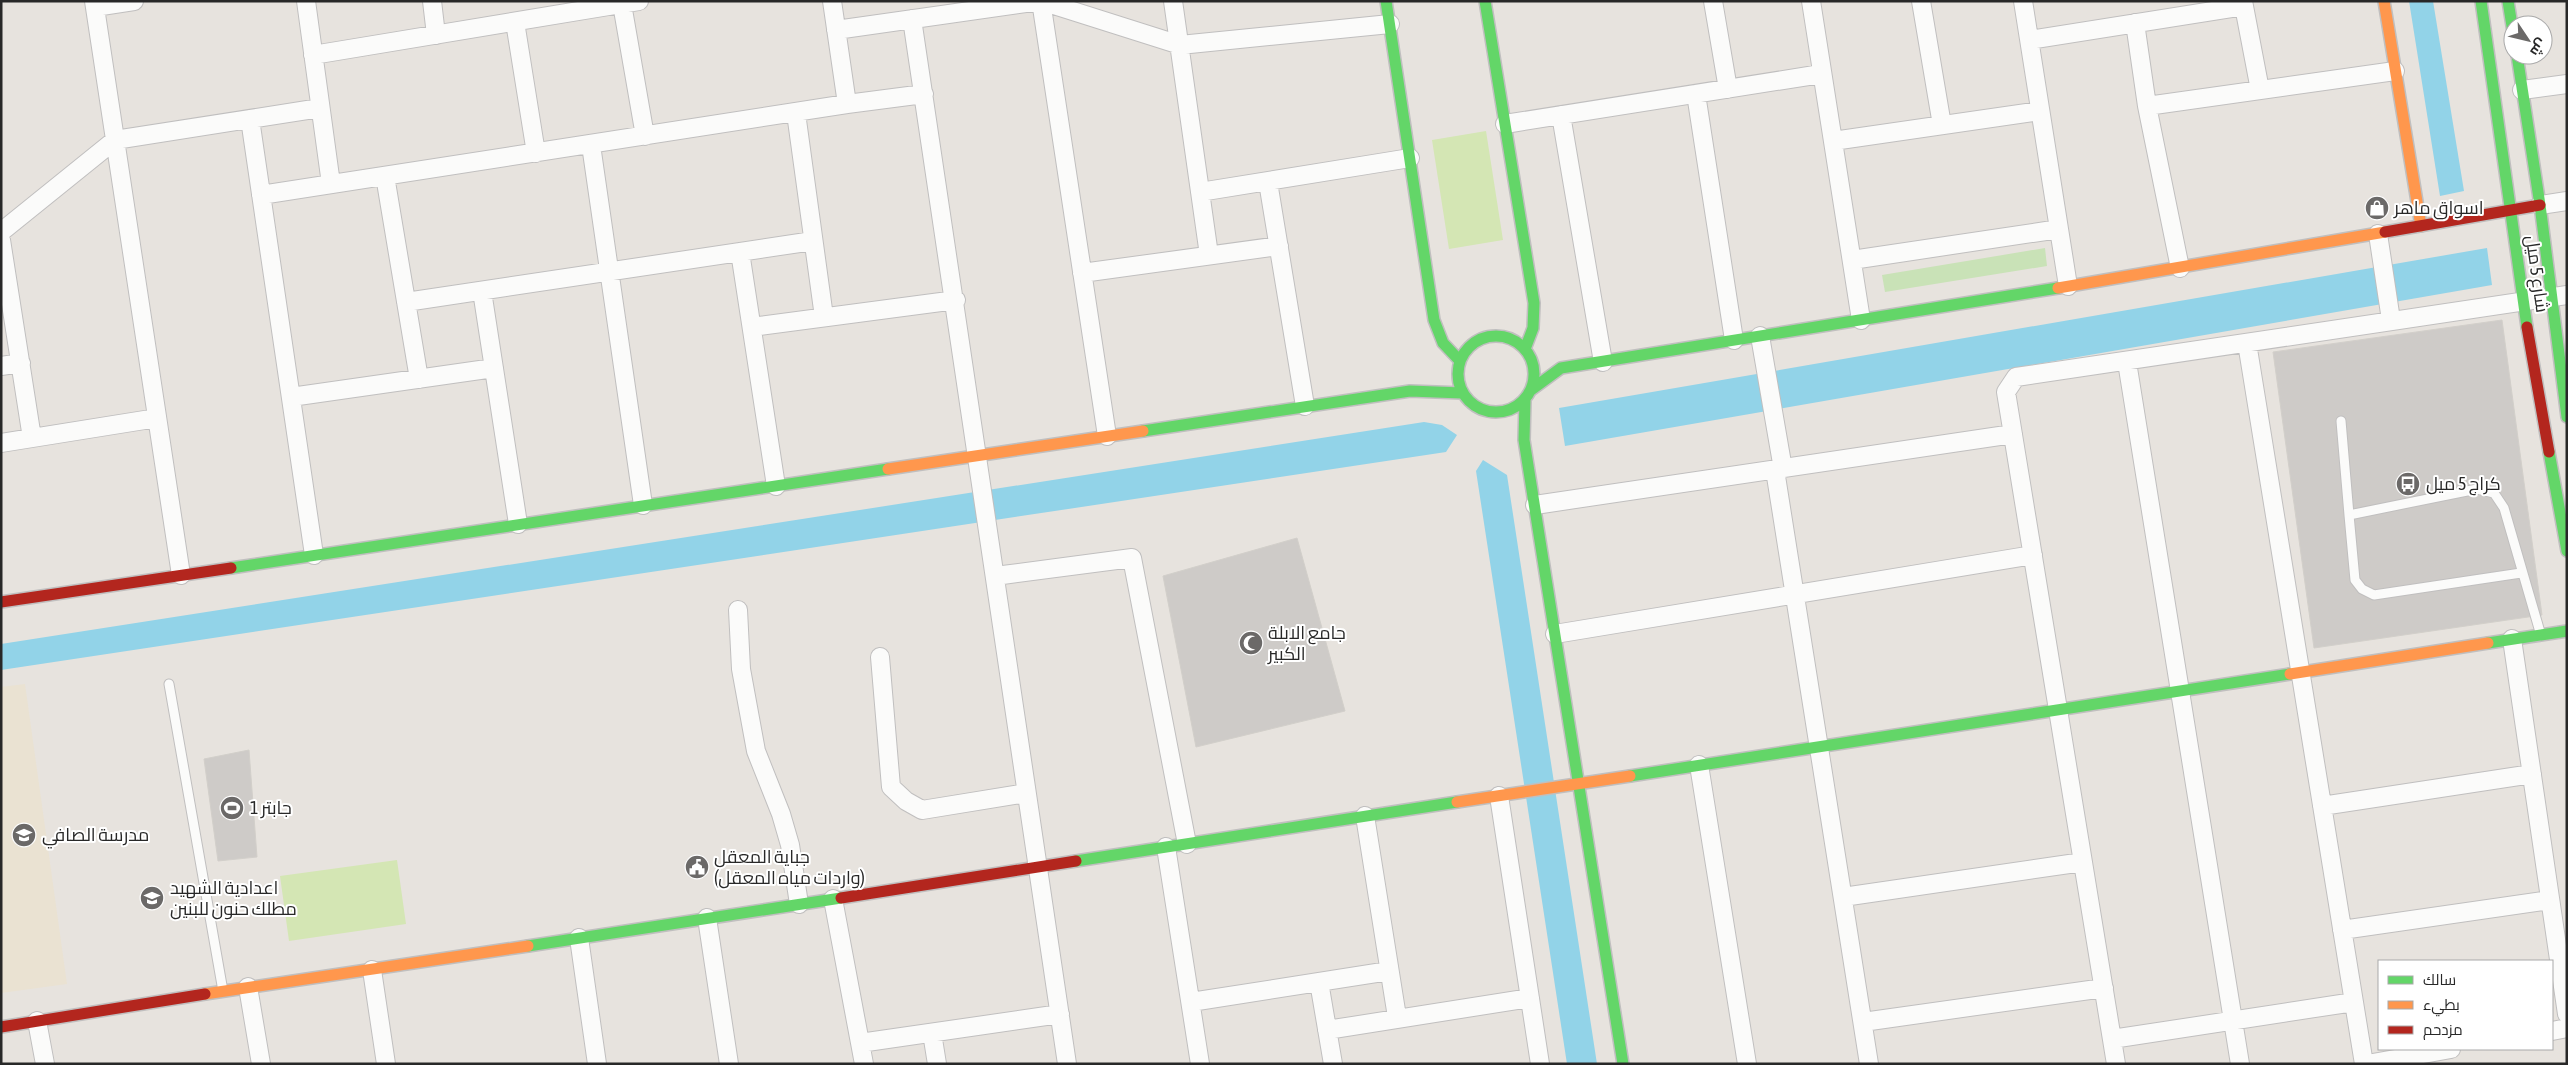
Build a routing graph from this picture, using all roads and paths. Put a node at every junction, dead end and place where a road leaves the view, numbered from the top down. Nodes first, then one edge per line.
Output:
1 (134, 1) edge
2 (306, 1) edge
3 (432, 1) edge
4 (639, 1) edge
5 (832, 1) edge
6 (1040, 1) edge
7 (1173, 1) edge
8 (1386, 1) edge
9 (1485, 1) edge
10 (1713, 1) edge
11 (1811, 1) edge
12 (1921, 1) edge
13 (2023, 1) edge
14 (2384, 1) edge
15 (2481, 1) edge
16 (2508, 1) edge
17 (94, 4) edge
18 (622, 4) junction
19 (2244, 4) edge
20 (568, 7) edge
21 (2510, 15) edge
22 (912, 19) junction
23 (515, 22) junction
24 (2135, 23) junction
25 (1390, 24) junction
26 (836, 30) junction
27 (436, 35) junction
28 (2030, 40) junction
29 (1180, 45) junction
30 (313, 55) junction
31 (2518, 65) edge
32 (2395, 71) junction
33 (1821, 74) junction
34 (2567, 84) edge
35 (1728, 89) junction
36 (2260, 90) junction
37 (2522, 90) junction
38 (924, 94) junction
39 (1696, 94) junction
40 (847, 104) junction
41 (2147, 106) junction
42 (320, 108) junction
43 (2040, 111) junction
44 (796, 113) junction
45 (1561, 115) junction
46 (250, 119) junction
47 (1505, 124) junction
48 (1942, 125) junction
49 (645, 136) junction
50 (115, 140) junction
51 (1833, 140) junction
52 (591, 145) junction
53 (536, 153) junction
54 (1410, 158) junction
55 (385, 176) junction
56 (1268, 182) junction
57 (331, 184) junction
58 (1200, 192) junction
59 (261, 195) junction
60 (2567, 201) edge
61 (2540, 205) junction
62 (2511, 211) junction
63 (2421, 226) junction
64 (2058, 229) junction
65 (1, 232) edge
66 (2378, 234) junction
67 (1, 240) edge
68 (813, 241) junction
69 (1279, 246) junction
70 (740, 252) junction
71 (1209, 255) junction
72 (1852, 260) junction
73 (2180, 268) junction
74 (609, 272) junction
75 (1082, 273) junction
76 (2068, 286) junction
77 (482, 291) junction
78 (2558, 296) edge
79 (956, 300) junction
80 (2522, 300) junction
81 (406, 302) junction
82 (824, 317) junction
83 (1861, 320) junction
84 (2391, 320) junction
85 (752, 326) junction
86 (1760, 336) junction
87 (1734, 340) junction
88 (2247, 343) junction
89 (1527, 352) junction
90 (1603, 362) junction
91 (2127, 362) junction
92 (20, 363) junction
93 (1, 366) edge
94 (494, 368) junction
95 (1561, 368) junction
96 (1456, 369) junction
97 (419, 379) junction
98 (1434, 381) dead end
99 (1531, 390) junction
100 (1410, 391) junction
101 (1462, 393) junction
102 (290, 396) junction
103 (1524, 400) junction
104 (1305, 406) junction
105 (1490, 412) junction
106 (2567, 417) edge
107 (157, 418) junction
108 (2341, 421) dead end
109 (2012, 434) junction
110 (1107, 436) junction
111 (32, 438) junction
112 (1524, 440) junction
113 (1, 443) edge
114 (978, 455) junction
115 (1779, 469) junction
116 (776, 486) junction
117 (643, 505) junction
118 (1535, 505) junction
119 (2349, 515) junction
120 (518, 524) junction
121 (2567, 551) edge
122 (314, 555) junction
123 (2032, 555) junction
124 (2521, 573) junction
125 (181, 575) junction
126 (995, 576) junction
127 (1794, 595) junction
128 (1, 602) edge
129 (738, 610) dead end
130 (2567, 631) edge
131 (1555, 634) junction
132 (2541, 635) junction
133 (2512, 639) junction
134 (880, 657) dead end
135 (2300, 672) junction
136 (170, 684) dead end
137 (2180, 691) junction
138 (2058, 710) junction
139 (1819, 746) junction
140 (1699, 765) junction
141 (2532, 774) junction
142 (1579, 783) junction
143 (1026, 793) junction
144 (1499, 796) junction
145 (2322, 806) junction
146 (1365, 816) junction
147 (1187, 844) junction
148 (1166, 847) junction
149 (2083, 862) junction
150 (1036, 867) junction
151 (1843, 897) junction
152 (833, 898) junction
153 (2550, 900) junction
154 (799, 904) junction
155 (707, 918) junction
156 (2342, 930) junction
157 (579, 938) junction
158 (372, 970) junction
159 (1389, 971) junction
160 (1319, 982) junction
161 (248, 987) junction
162 (2104, 988) junction
163 (222, 991) junction
164 (1530, 998) junction
165 (1191, 1002) junction
166 (2354, 1002) junction
167 (1060, 1014) junction
168 (2567, 1014) edge
169 (1397, 1018) junction
170 (2234, 1020) junction
171 (37, 1021) junction
172 (1863, 1022) junction
173 (1, 1027) edge
174 (2567, 1028) edge
175 (1327, 1030) junction
176 (2553, 1030) edge
177 (932, 1033) junction
178 (2112, 1039) junction
179 (860, 1043) junction
180 (2445, 1050) edge
181 (44, 1064) edge
182 (261, 1064) edge
183 (386, 1064) edge
184 (597, 1064) edge
185 (729, 1064) edge
186 (864, 1064) edge
187 (937, 1064) edge
188 (1067, 1064) edge
189 (1200, 1064) edge
190 (1333, 1064) edge
191 (1540, 1064) edge
192 (1623, 1064) edge
193 (1747, 1064) edge
194 (1869, 1064) edge
195 (2116, 1064) edge
196 (2240, 1064) edge
197 (2364, 1064) edge
198 (2367, 1064) edge

1 - 17 street
2 - 30 street
3 - 27 street
4 - 18 street
5 - 26 street
6 - 22 street
6 - 29 street
6 - 75 street
7 - 29 street
8 - 25 street
9 - 47 street
10 - 35 street
11 - 33 street
12 - 48 street
13 - 28 street
14 - 32 street
15 - 62 street, شارع 5 ميل
16 - 21 street
17 - 50 street
18 - 20 street
18 - 49 street
19 - 24 street
19 - 36 street
20 - 23 street
22 - 26 street
22 - 38 street
23 - 27 street
23 - 53 street
24 - 28 street
24 - 41 street
25 - 29 street
25 - 54 street
26 - 40 street
27 - 30 street
28 - 43 street
29 - 58 street
30 - 42 street
31 - 37 street, شارع 5 ميل
32 - 36 street
32 - 63 street
33 - 35 street
33 - 51 street
34 - 37 street
35 - 39 street
36 - 41 street
37 - 61 street, شارع 5 ميل
38 - 40 street
38 - 79 street
39 - 45 street
39 - 87 street
40 - 44 street
41 - 73 street
42 - 46 street
42 - 57 street
43 - 48 street
43 - 64 street
44 - 49 street
44 - 68 street
45 - 47 street
45 - 90 street
46 - 50 street
46 - 59 street
47 - 89 street
48 - 51 street
49 - 52 street
50 - 65 street
50 - 107 street
51 - 72 street
52 - 53 street
52 - 74 street
53 - 55 street
54 - 56 street
54 - 96 street
55 - 57 street
55 - 81 street
56 - 58 street
56 - 69 street
57 - 59 street
58 - 71 street
59 - 102 street
60 - 61 street
61 - 62 street
61 - 78 street, شارع 5 ميل
62 - 63 street
62 - 80 street, شارع 5 ميل
63 - 66 street
64 - 72 street
64 - 76 street
66 - 73 street
66 - 84 street
67 - 92 street
68 - 70 street
68 - 82 street
69 - 71 street
69 - 104 street
70 - 74 street
70 - 85 street
71 - 75 street
72 - 83 street
73 - 76 street
74 - 77 street
74 - 117 street
75 - 110 street
76 - 83 street
77 - 81 street
77 - 94 street
78 - 80 street
78 - 106 street, شارع 5 ميل
79 - 82 street
79 - 114 street
80 - 84 street
80 - 121 street, شارع 5 ميل
81 - 97 street
82 - 85 street
83 - 86 street
84 - 88 street
85 - 116 street
86 - 87 street
86 - 115 street
87 - 90 street
88 - 91 street
88 - 135 street
89 - 95 street
89 - 96 street
89 - 99 street
90 - 95 street
91 - 109 street
91 - 137 street
92 - 93 street
92 - 111 street
94 - 97 street
94 - 120 street
95 - 99 street
96 - 101 street
97 - 102 street
98 - 100 street
99 - 103 street
100 - 101 street
100 - 104 street
101 - 105 street
102 - 122 street
103 - 105 street
103 - 112 street
104 - 110 street
105 - 112 street
107 - 111 street
107 - 125 street
108 - 119 lane
109 - 115 street
109 - 123 street
110 - 114 street
111 - 113 street
112 - 118 street
114 - 116 street
114 - 126 street
115 - 118 street
115 - 127 street
116 - 117 street
117 - 120 street
118 - 131 street
119 - 124 lane
119 - 124 lane
120 - 122 street
122 - 125 street
123 - 127 street
123 - 138 street
124 - 132 lane
125 - 128 street
126 - 143 street
126 - 147 street
127 - 131 street
127 - 139 street
129 - 154 street
130 - 132 street
131 - 142 street
132 - 133 street
133 - 135 street
133 - 141 street
134 - 143 street
135 - 137 street
135 - 145 street
136 - 163 lane
137 - 138 street
137 - 170 street
138 - 139 street
138 - 149 street
139 - 140 street
139 - 151 street
140 - 142 street
140 - 193 street
141 - 145 street
141 - 153 street
142 - 144 street
142 - 192 street
143 - 150 street
144 - 146 street
144 - 164 street
145 - 156 street
146 - 147 street
146 - 159 street
147 - 148 street
148 - 150 street
148 - 165 street
149 - 151 street
149 - 162 street
150 - 152 street
150 - 167 street
151 - 172 street
152 - 154 street
152 - 179 street
153 - 156 street
153 - 168 street
154 - 155 street
155 - 157 street
155 - 185 street
156 - 166 street
157 - 158 street
157 - 184 street
158 - 161 street
158 - 183 street
159 - 160 street
159 - 169 street
160 - 165 street
160 - 175 street
161 - 163 street
161 - 182 street
162 - 172 street
162 - 178 street
163 - 171 street
164 - 169 street
164 - 191 street
165 - 189 street
166 - 170 street
166 - 197 street
167 - 177 street
167 - 188 street
169 - 175 street
170 - 178 street
170 - 196 street
171 - 173 street
171 - 181 street
172 - 194 street
174 - 176 street
175 - 190 street
177 - 179 street
177 - 187 street
178 - 195 street
179 - 186 street
180 - 198 street

